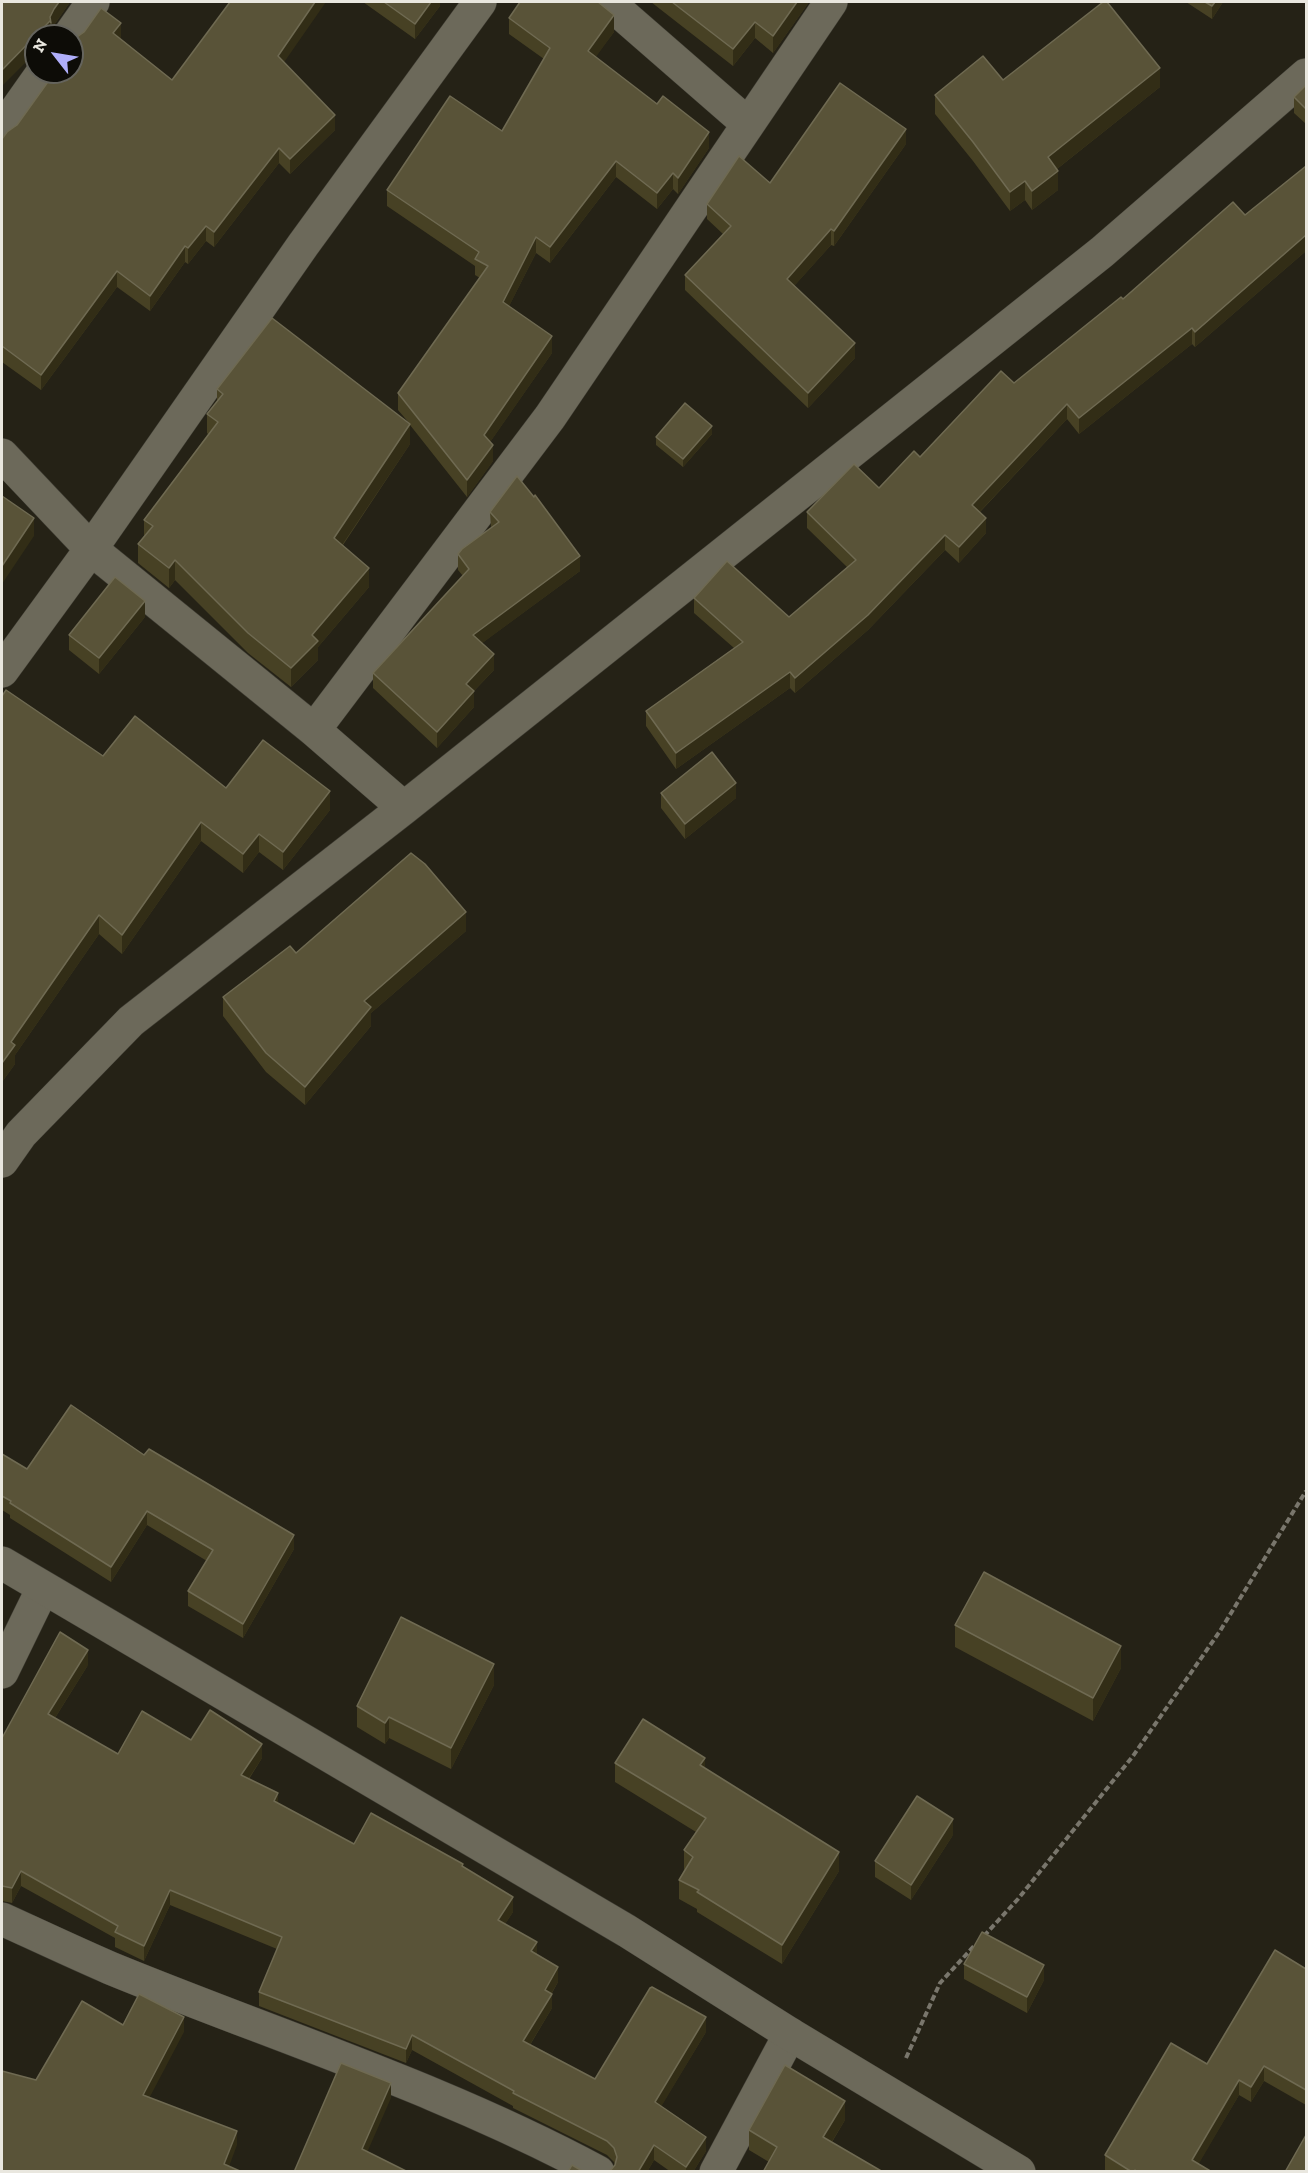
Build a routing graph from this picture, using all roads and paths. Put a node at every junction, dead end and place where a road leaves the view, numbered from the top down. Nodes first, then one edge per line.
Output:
1 (93, 2) edge
2 (480, 2) edge
3 (608, 2) edge
4 (831, 2) edge
5 (77, 24) edge
6 (1306, 75) edge
7 (35, 84) edge
8 (748, 124) junction
9 (2, 130) edge
10 (2, 455) edge
11 (91, 549) junction
12 (2, 671) edge
13 (314, 730) junction
14 (404, 808) junction
15 (2, 1161) edge
16 (1306, 1491) edge
17 (2, 1563) edge
18 (43, 1588) junction
19 (2, 1672) edge
20 (2, 1919) edge
21 (790, 2034) junction
22 (890, 2094) junction
23 (597, 2172) edge
24 (716, 2172) edge
25 (1019, 2172) edge

1 - 5 street
2 - 11 street
3 - 8 street
4 - 8 street
6 - 14 street
7 - 9 street
8 - 13 street
10 - 11 street
11 - 12 street
11 - 13 street
13 - 14 street
14 - 15 street
16 - 22 path
17 - 18 street
18 - 19 street
18 - 21 street
20 - 23 street
21 - 22 street
21 - 24 street
22 - 25 street

